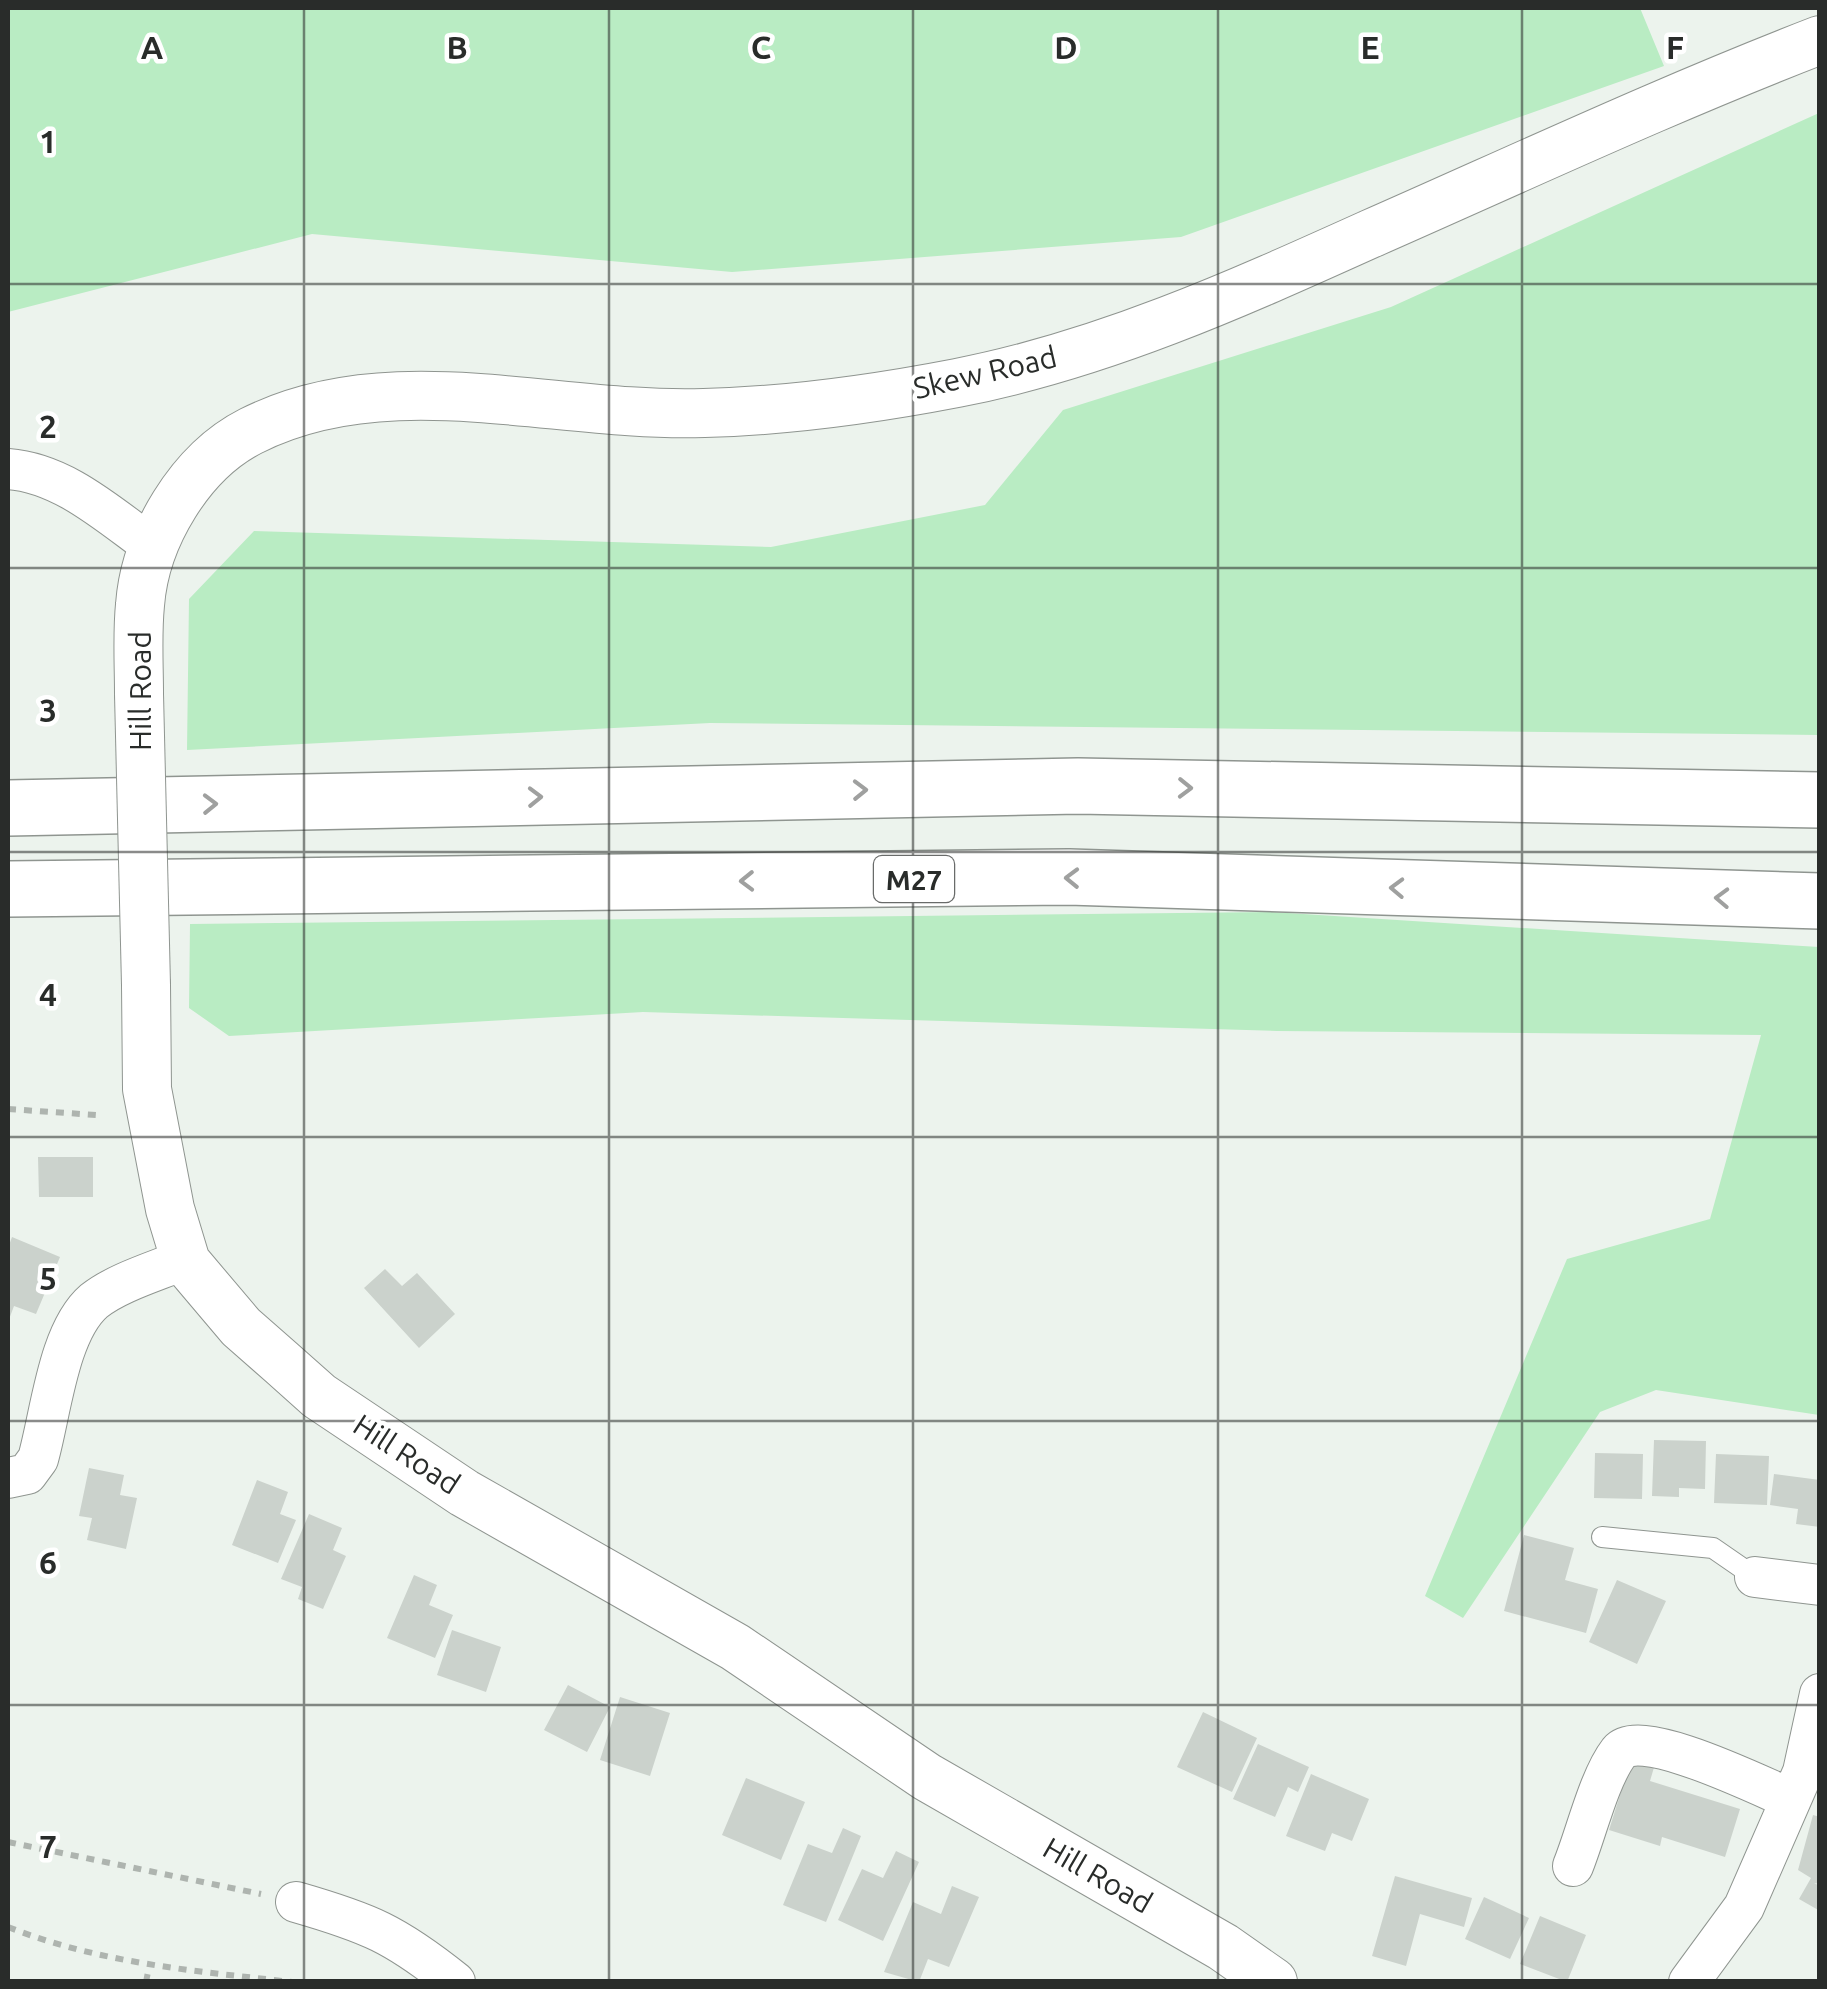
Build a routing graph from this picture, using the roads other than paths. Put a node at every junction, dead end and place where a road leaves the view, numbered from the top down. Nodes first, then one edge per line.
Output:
1 (1820, 40) edge
2 (8, 469) edge
3 (155, 548) junction
4 (1820, 800) edge
5 (8, 808) edge
6 (8, 889) edge
7 (1820, 902) edge
8 (185, 1259) junction
9 (8, 1478) edge
10 (1602, 1537) dead end
11 (1755, 1577) joint
12 (1820, 1586) edge
13 (1820, 1694) edge
14 (1791, 1799) junction
15 (1574, 1866) dead end
16 (296, 1902) road end
17 (455, 1982) edge
18 (1274, 1982) edge
19 (1689, 1982) edge

1 - 3 street, Skew Road
2 - 3 street
3 - 8 street, Hill Road, bridge
5 -> 4 highway
7 -> 6 highway, M27
8 - 9 street
8 - 18 street, Hill Road
10 - 11 lane
11 - 12 street
13 - 14 street
14 - 15 street
14 - 19 street
16 - 17 street

